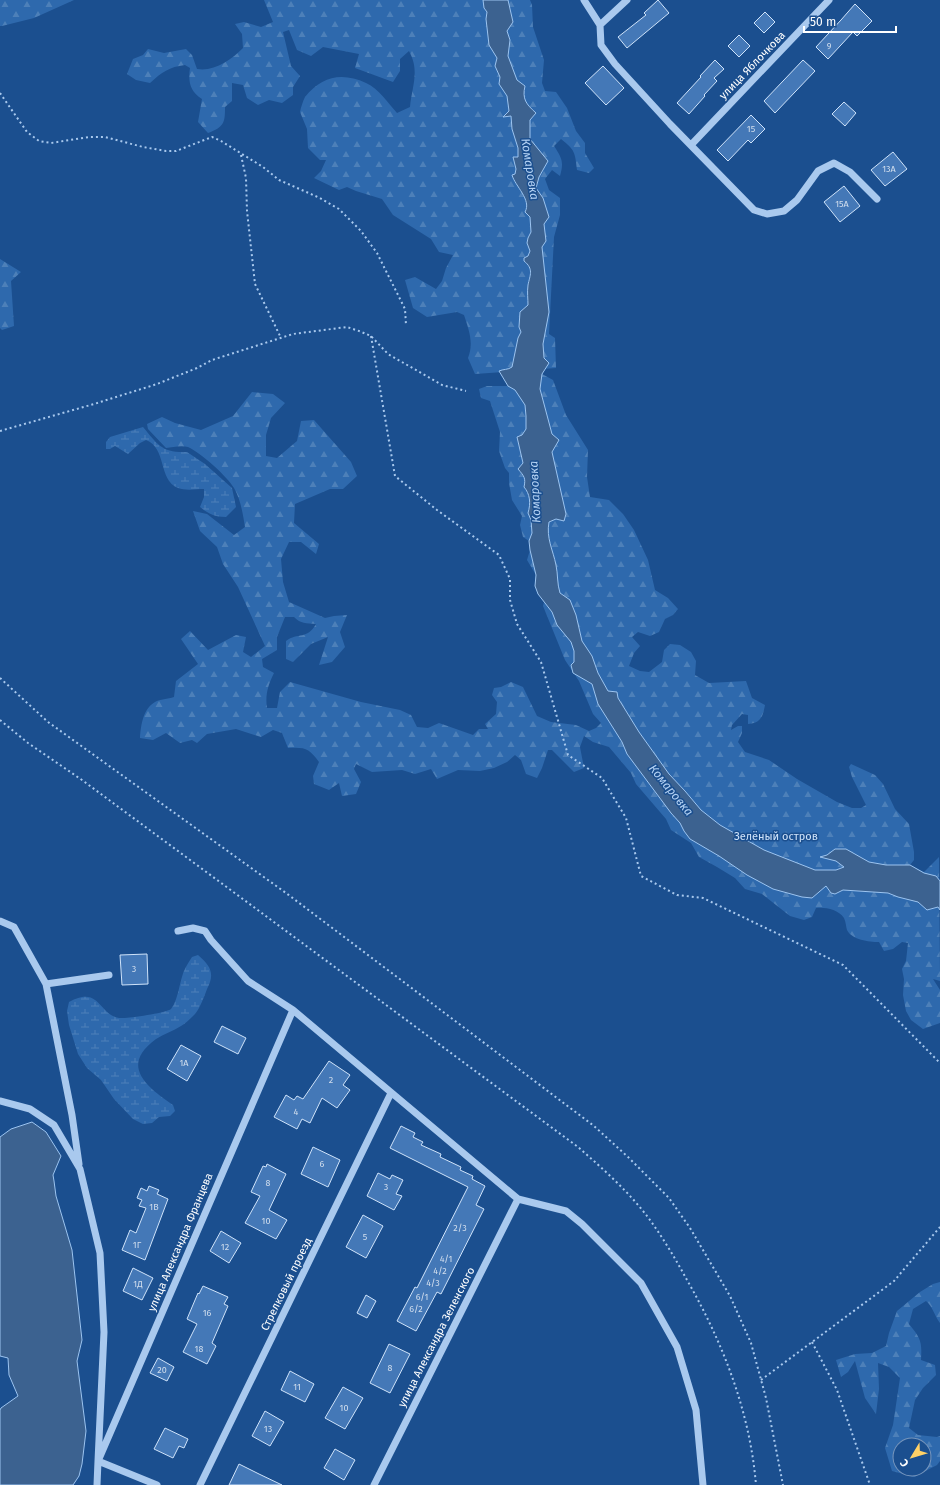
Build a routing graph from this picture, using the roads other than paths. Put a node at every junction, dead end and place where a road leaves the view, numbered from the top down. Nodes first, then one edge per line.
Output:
1 (584, 0) edge
2 (626, 0) edge
3 (829, 0) edge
4 (600, 26) junction
5 (691, 145) junction
6 (877, 199) dead end
7 (0, 921) edge
8 (178, 931) dead end
9 (109, 975) dead end
10 (46, 984) junction
11 (293, 1010) junction
12 (391, 1093) junction
13 (0, 1101) edge
14 (80, 1169) junction
15 (518, 1199) junction
16 (98, 1460) junction
17 (97, 1485) edge
18 (157, 1485) edge
19 (200, 1485) edge
20 (374, 1485) edge
21 (703, 1485) edge

1 - 4 street
2 - 4 street
3 - 5 street, улица Яблочкова
4 - 5 street
5 - 6 street
7 - 10 street
8 - 11 street
9 - 10 street
10 - 14 street
11 - 12 street
11 - 16 street, улица Александра Францева
12 - 15 street
12 - 19 street, Стрелковый проезд
13 - 14 street
14 - 16 street
15 - 20 street, улица Александра Зеленского
15 - 21 street
16 - 17 street, улица Александра Францева
16 - 18 street

